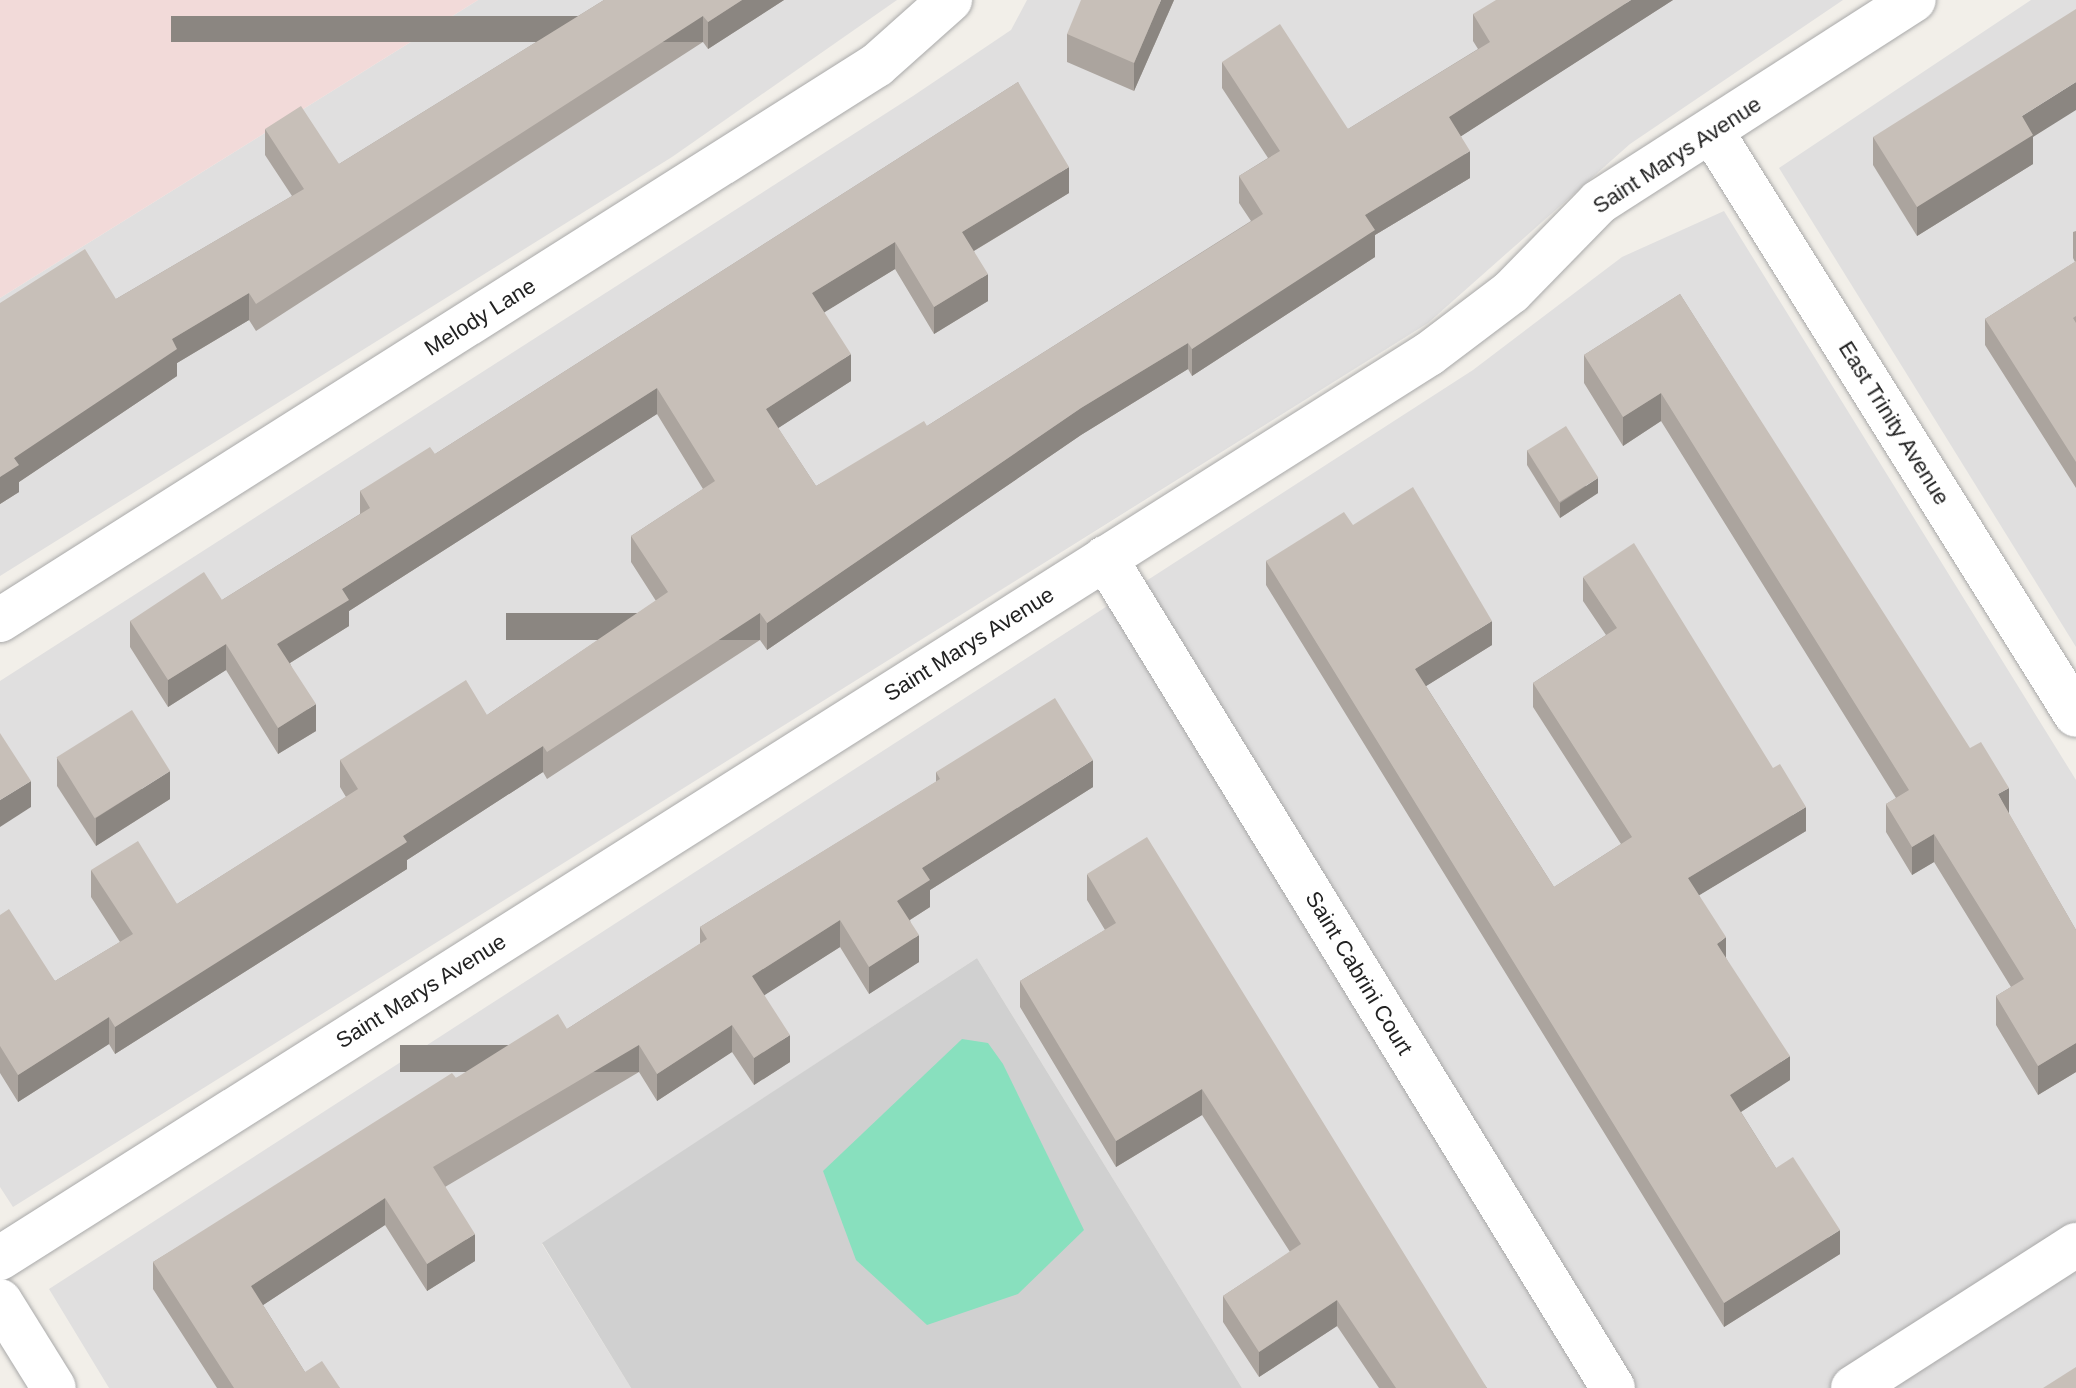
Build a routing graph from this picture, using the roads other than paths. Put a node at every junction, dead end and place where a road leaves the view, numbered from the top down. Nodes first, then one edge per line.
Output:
1 (950, 0) edge
2 (1914, 0) edge
3 (1712, 132) junction
4 (1105, 558) junction
5 (0, 620) edge
6 (2076, 715) edge
7 (2076, 1245) edge
8 (0, 1258) edge
9 (0, 1301) edge
10 (54, 1388) edge
11 (1613, 1388) edge
12 (1853, 1388) edge

1 - 5 street, Melody Lane
2 - 3 street, Saint Marys Avenue
3 - 4 street, Saint Marys Avenue
3 - 6 street, East Trinity Avenue
4 - 8 street, Saint Marys Avenue
4 - 11 street, Saint Cabrini Court
7 - 12 street
9 - 10 street

